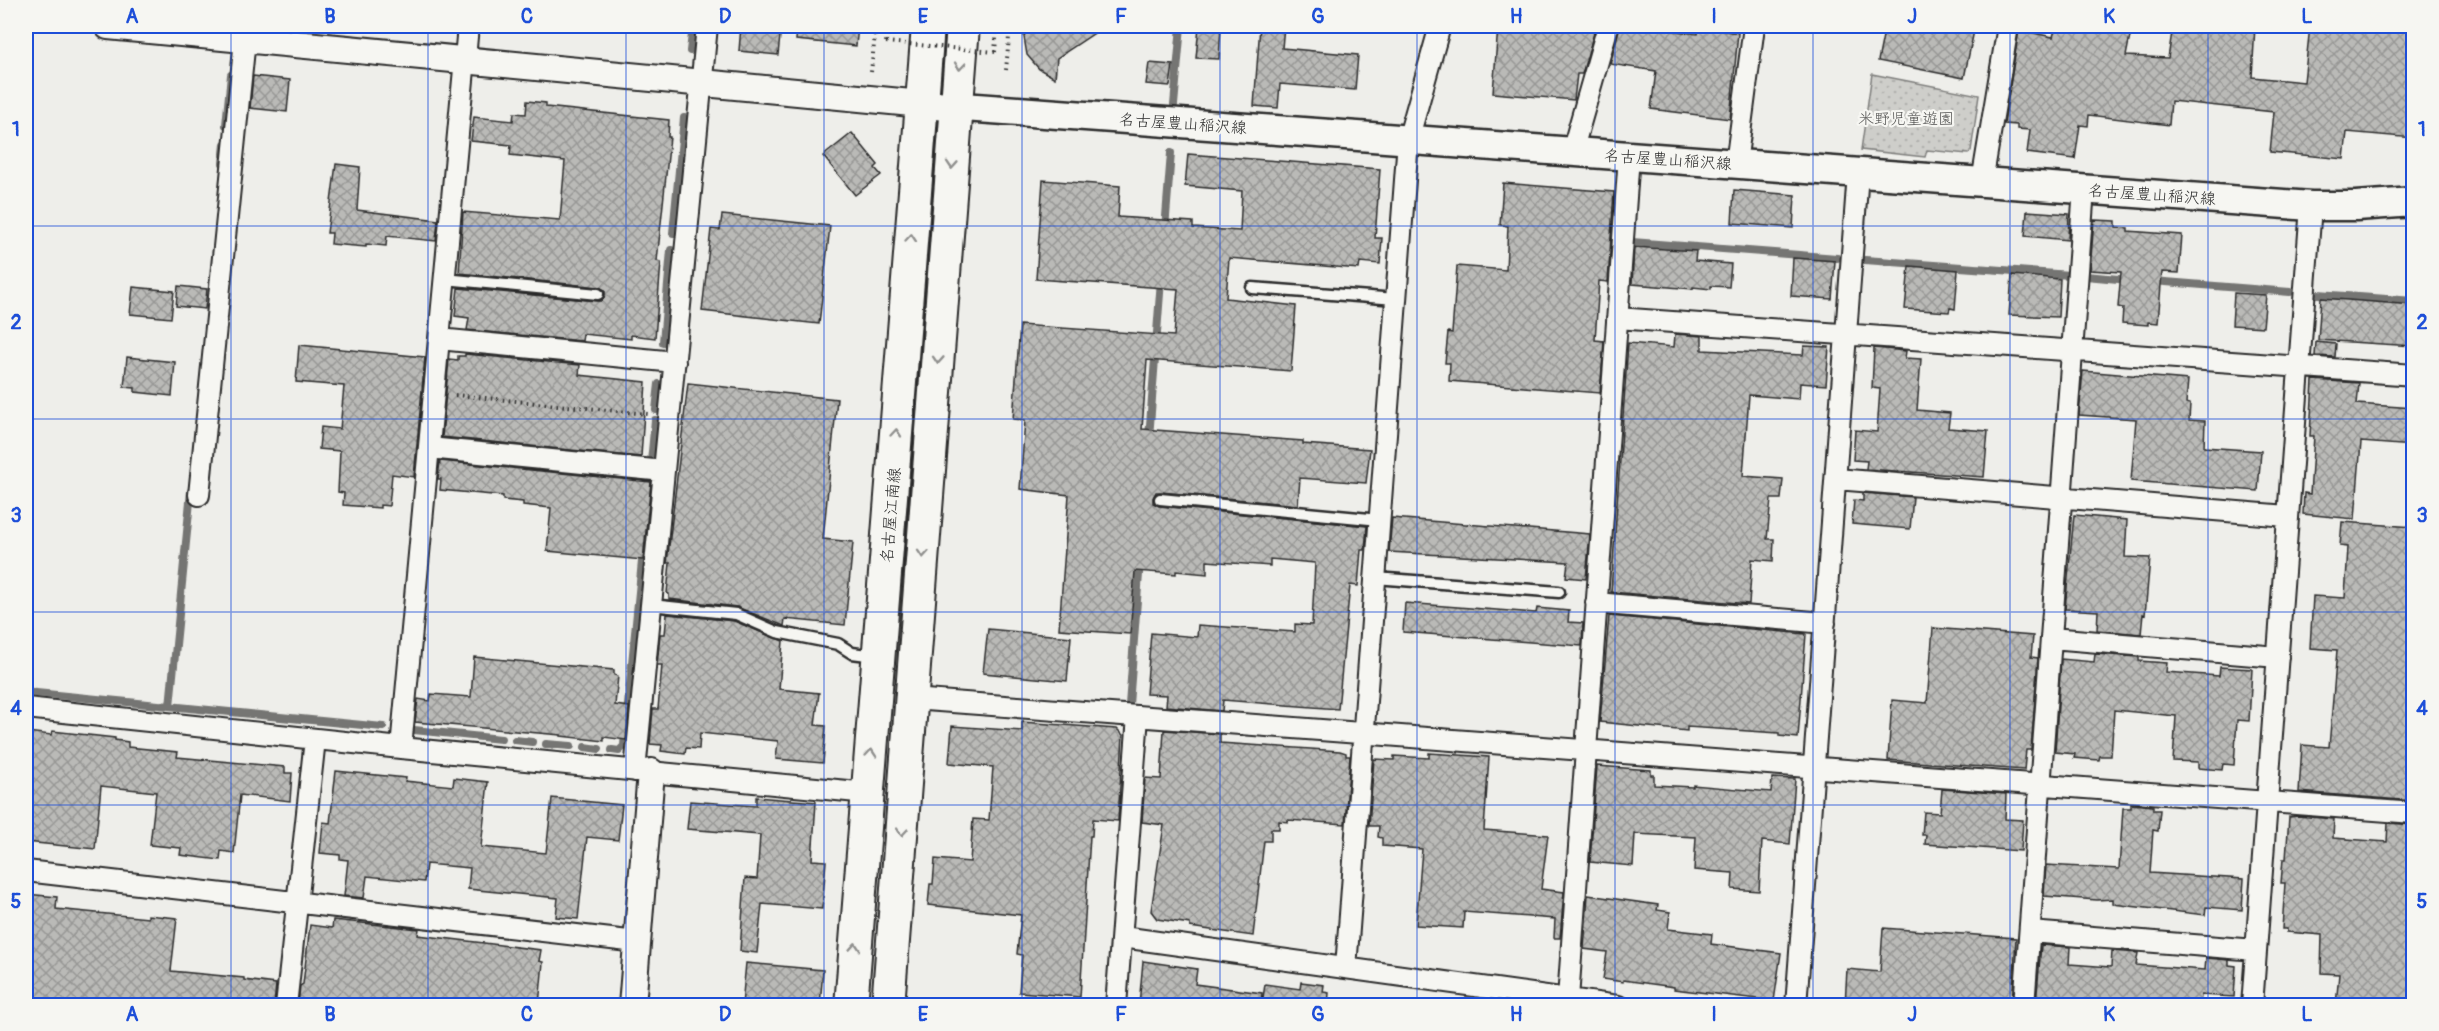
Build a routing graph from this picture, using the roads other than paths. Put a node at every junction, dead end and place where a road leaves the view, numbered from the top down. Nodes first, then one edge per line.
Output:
1 (108, 26) edge
2 (468, 26) edge
3 (707, 26) edge
4 (928, 26) edge
5 (963, 26) edge
6 (1440, 26) edge
7 (1608, 26) edge
8 (1754, 26) edge
9 (2008, 26) edge
10 (245, 39) junction
11 (465, 60) junction
12 (702, 83) junction
13 (922, 104) junction
14 (957, 107) junction
15 (1408, 140) junction
16 (1572, 152) junction
17 (1629, 156) junction
18 (1736, 164) junction
19 (1858, 173) junction
20 (1982, 182) junction
21 (2084, 189) junction
22 (2414, 202) edge
23 (2311, 206) junction
24 (445, 279) junction
25 (1252, 288) dead end
26 (598, 294) dead end
27 (1396, 299) junction
28 (1617, 318) junction
29 (1846, 335) junction
30 (439, 339) junction
31 (2073, 350) junction
32 (675, 362) junction
33 (2300, 366) junction
34 (2414, 375) edge
35 (429, 448) junction
36 (664, 471) junction
37 (1836, 479) junction
38 (199, 495) dead end
39 (2061, 498) junction
40 (1160, 499) dead end
41 (2287, 516) junction
42 (1380, 520) junction
43 (1376, 578) junction
44 (1559, 592) dead end
45 (1596, 603) junction
46 (651, 605) junction
47 (1825, 623) junction
48 (2051, 638) junction
49 (878, 656) junction
50 (2278, 657) junction
51 (912, 699) junction
52 (26, 708) edge
53 (1138, 716) junction
54 (1364, 734) junction
55 (315, 739) junction
56 (401, 748) junction
57 (1586, 750) junction
58 (1814, 768) junction
59 (643, 772) junction
60 (2041, 785) junction
61 (868, 792) junction
62 (2268, 802) junction
63 (2414, 813) edge
64 (26, 872) edge
65 (298, 903) junction
66 (2030, 932) junction
67 (1122, 937) junction
68 (637, 942) junction
69 (2256, 950) junction
70 (1346, 968) junction
71 (1568, 999) junction
72 (286, 1005) edge
73 (632, 1005) edge
74 (851, 1005) edge
75 (888, 1005) edge
76 (1116, 1005) edge
77 (1618, 1005) edge
78 (1796, 1005) edge
79 (2024, 1005) edge
80 (2252, 1005) edge

1 - 10 street
2 - 11 street
3 - 12 street
4 - 13 main road, 名古屋江南線
5 -> 14 main road
6 - 15 street
7 - 16 street
8 - 18 street
9 - 20 street
10 - 11 street
10 - 38 street
11 - 12 street
11 - 24 street
12 - 13 street
12 - 32 street
13 - 14 main road, 名古屋豊山稲沢線
49 -> 13 main road, 名古屋江南線
14 - 15 main road, 名古屋豊山稲沢線
14 -> 51 main road
15 - 16 main road, 名古屋豊山稲沢線
15 - 27 street
16 - 17 main road, 名古屋豊山稲沢線
17 - 18 main road, 名古屋豊山稲沢線
17 - 28 street
18 - 19 main road, 名古屋豊山稲沢線
19 - 20 main road, 名古屋豊山稲沢線
19 - 29 street
20 - 21 main road, 名古屋豊山稲沢線
21 - 23 main road, 名古屋豊山稲沢線
21 - 31 street
22 - 23 main road, 名古屋豊山稲沢線
23 - 33 street
24 - 26 lane
24 - 30 street
25 - 27 lane
27 - 42 street
28 - 29 street
28 - 45 street
29 - 31 street
29 - 37 street
30 - 32 street
30 - 35 street
31 - 33 street
31 - 39 street
32 - 36 street
33 - 34 street
33 - 41 street
35 - 36 street
35 - 56 street
36 - 46 street
37 - 39 street
37 - 47 street
39 - 41 street
39 - 48 street
40 - 42 lane
41 - 50 street
42 - 43 street
43 - 44 lane
43 - 54 street
45 - 47 street
45 - 57 street
46 - 49 lane
46 - 59 street
47 - 58 street
48 - 50 street
48 - 60 street
61 -> 49 main road, 名古屋江南線
50 - 62 street
51 - 53 street
51 -> 75 main road
52 - 55 street
53 - 54 street
53 - 67 street
54 - 57 street
54 - 70 street
55 - 56 street
55 - 65 street
56 - 59 street
57 - 58 street
57 - 71 street
58 - 60 street
58 - 78 street
59 - 61 street
59 - 68 street
60 - 62 street
60 - 66 street
74 -> 61 main road, 名古屋江南線
62 - 63 street
62 - 69 street
64 - 65 street
65 - 68 street
65 - 72 street
66 - 69 street
66 - 79 street
67 - 70 street
67 - 76 street
68 - 73 street
69 - 80 street
70 - 71 street
71 - 77 street

